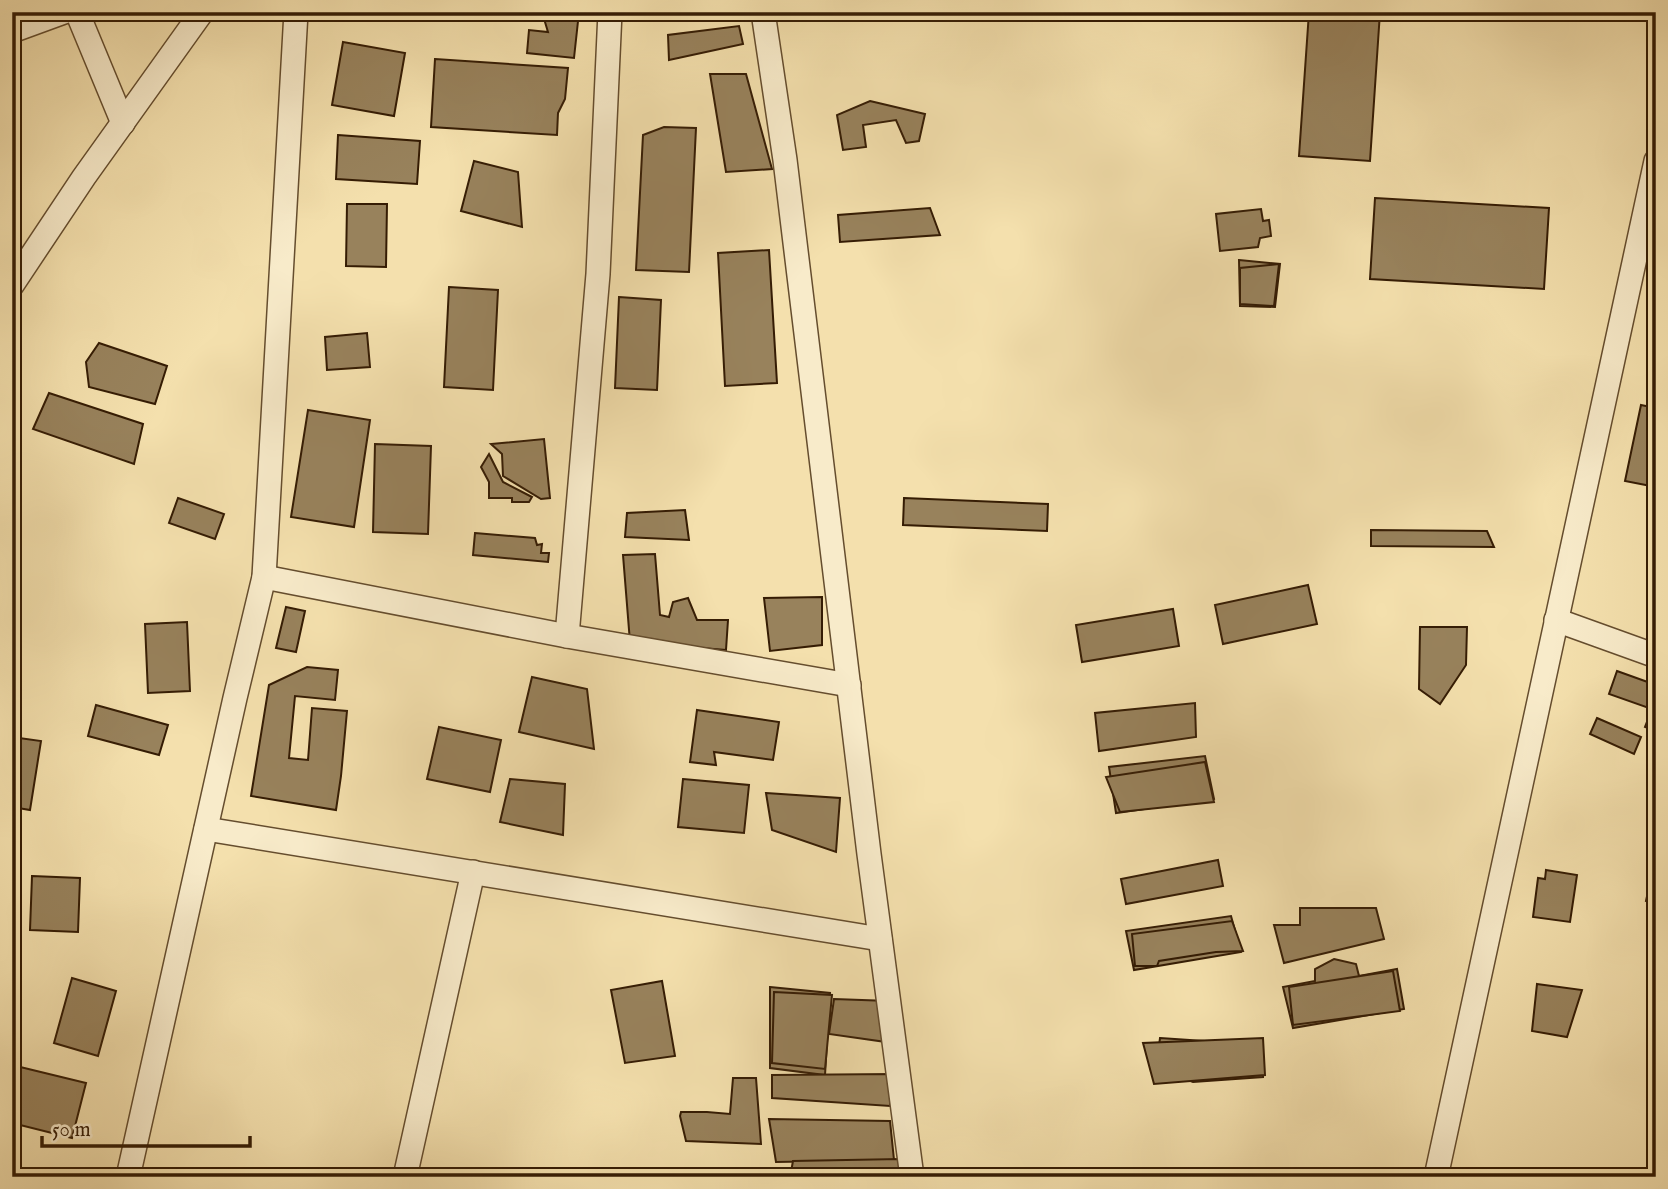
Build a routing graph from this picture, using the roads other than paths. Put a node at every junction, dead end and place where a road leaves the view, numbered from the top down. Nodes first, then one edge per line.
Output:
1 (64, 12) edge
2 (77, 12) edge
3 (202, 12) edge
4 (296, 12) edge
5 (610, 12) edge
6 (763, 12) edge
7 (12, 31) edge
8 (123, 122) junction
9 (1656, 161) edge
10 (12, 285) edge
11 (264, 577) junction
12 (1556, 621) junction
13 (567, 636) junction
14 (1656, 656) edge
15 (849, 685) junction
16 (206, 829) junction
17 (472, 872) junction
18 (880, 939) junction
19 (128, 1177) edge
20 (405, 1177) edge
21 (912, 1177) edge
22 (1436, 1177) edge

1 - 7 street
2 - 8 street
3 - 8 street
4 - 11 street
5 - 13 street
6 - 15 street
8 - 10 street
9 - 12 street
11 - 13 street
11 - 16 street
12 - 14 street
12 - 22 street
13 - 15 street
15 - 18 street
16 - 17 street
16 - 19 street
17 - 18 street
17 - 20 street
18 - 21 street

